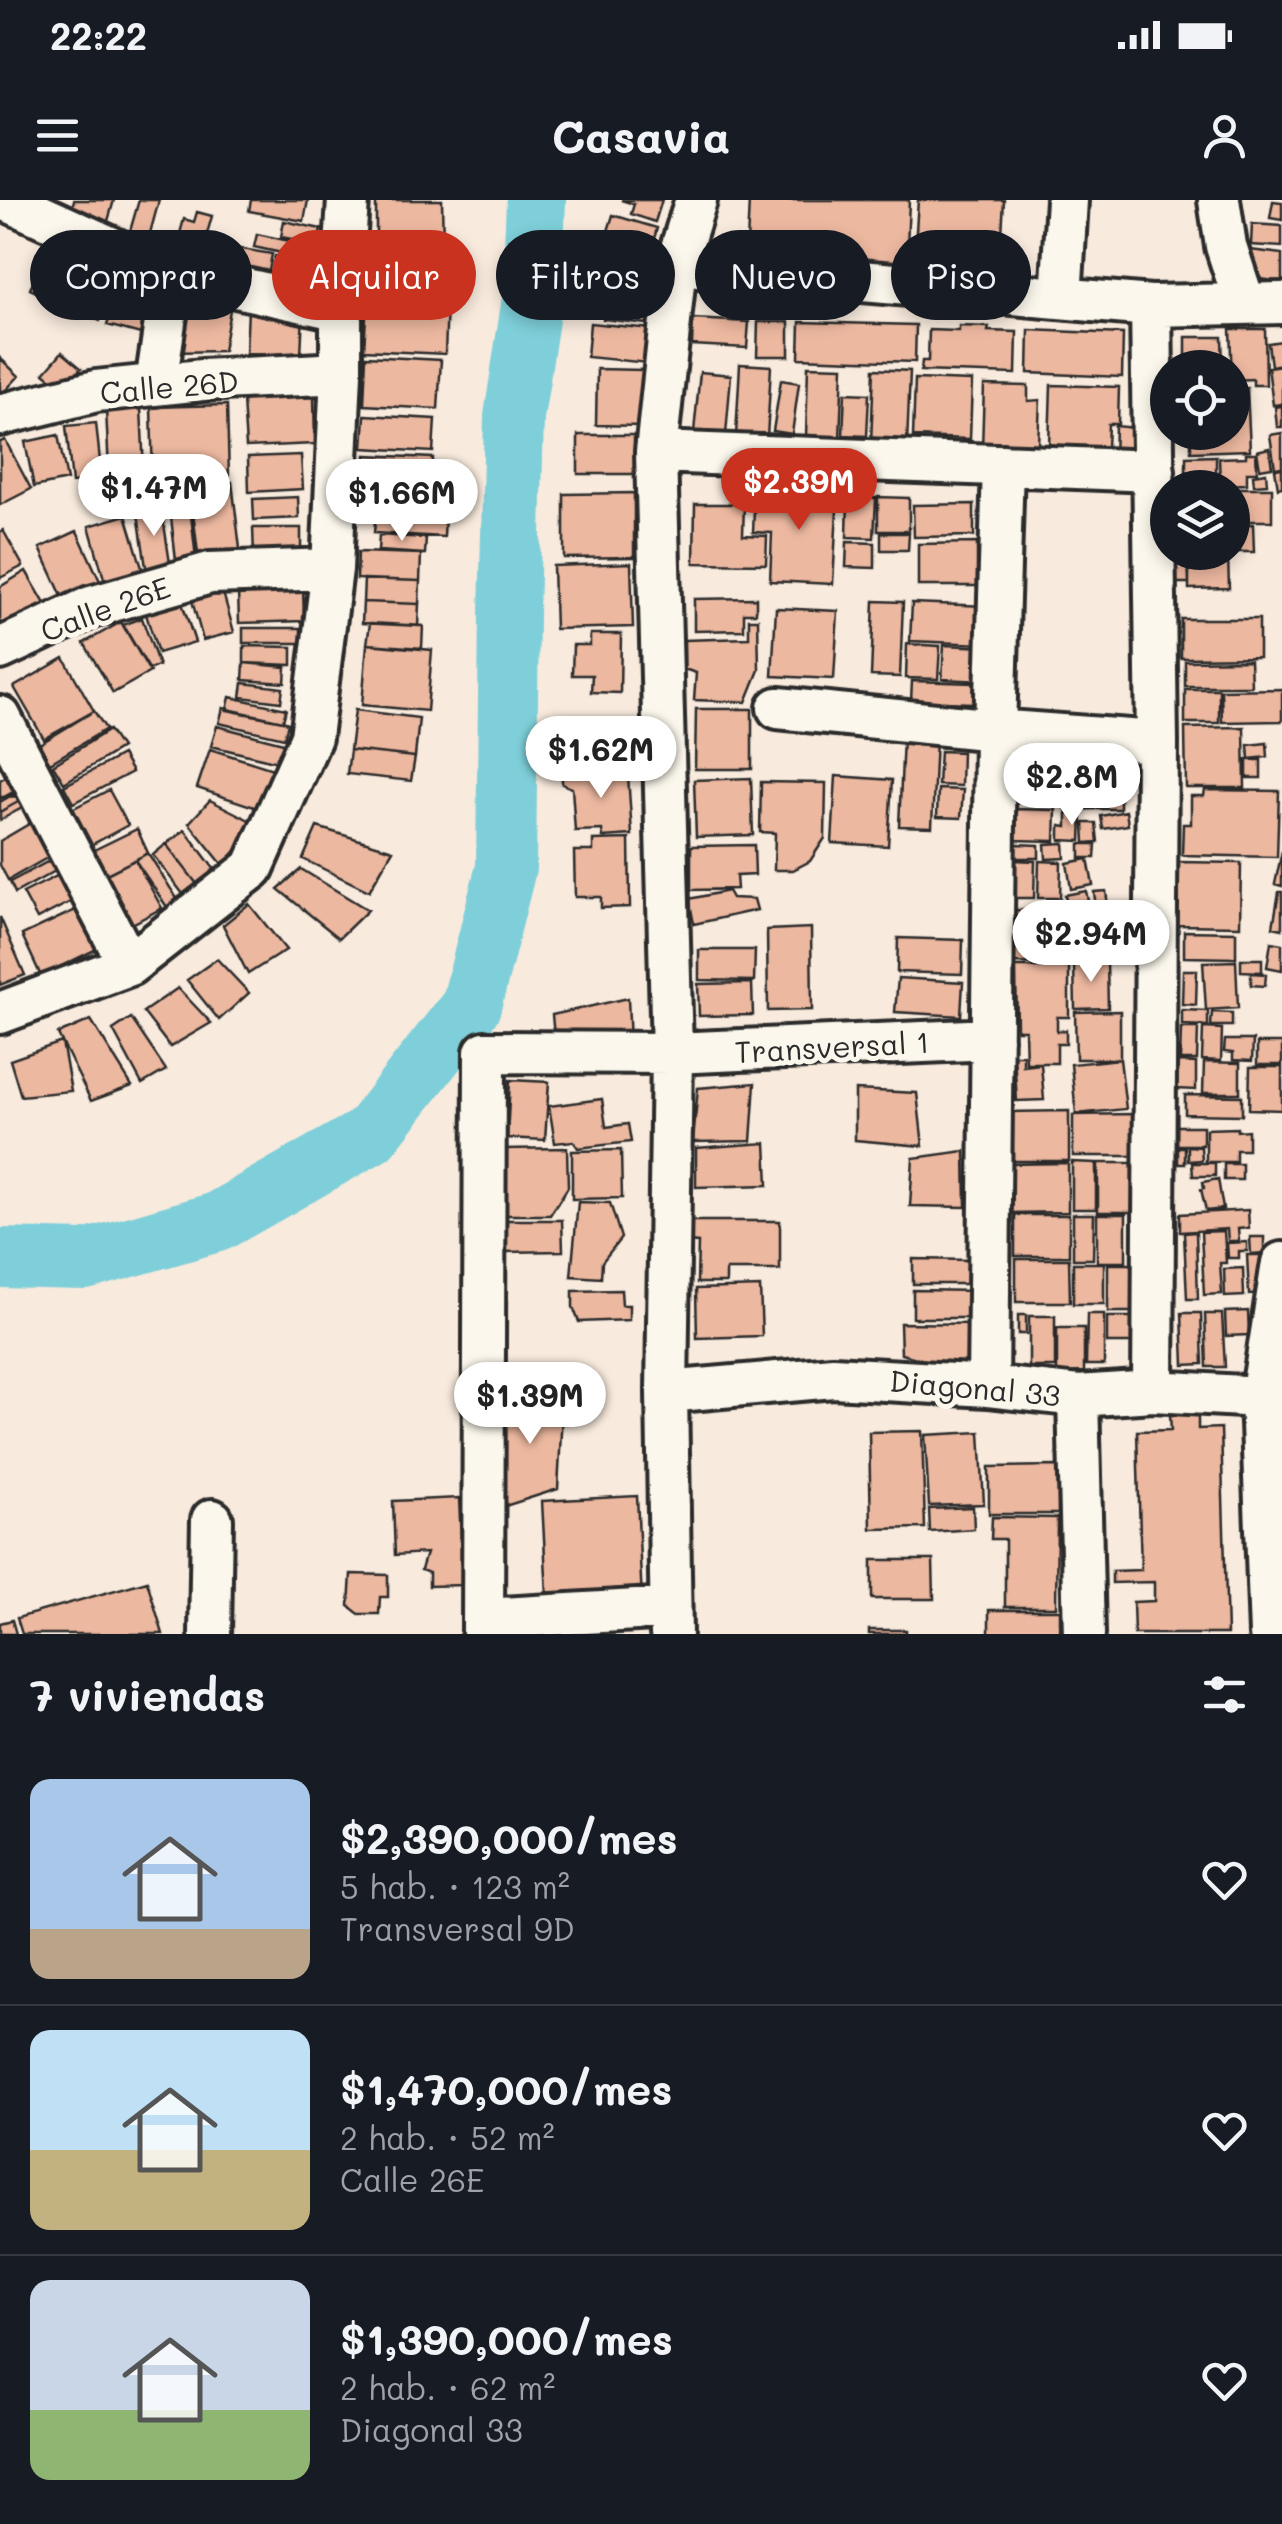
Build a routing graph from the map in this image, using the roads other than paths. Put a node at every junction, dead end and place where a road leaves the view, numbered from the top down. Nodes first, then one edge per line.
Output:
1 (6, 200) edge
2 (348, 200) edge
3 (696, 200) edge
4 (1066, 200) edge
5 (1219, 200) edge
6 (70, 230) edge
7 (346, 230) edge
8 (676, 266) junction
9 (1061, 298) junction
10 (1264, 304) edge
11 (1151, 306) junction
12 (165, 320) edge
13 (340, 320) edge
14 (340, 374) junction
15 (156, 385) junction
16 (0, 415) edge
17 (656, 452) junction
18 (1003, 465) junction
19 (1154, 470) edge
20 (1150, 471) edge
21 (332, 569) junction
22 (1155, 570) edge
23 (0, 649) edge
24 (778, 708) dead end
25 (0, 716) edge
26 (995, 730) junction
27 (1156, 742) junction
28 (128, 965) junction
29 (0, 1013) edge
30 (992, 1039) junction
31 (672, 1054) junction
32 (1282, 1263) edge
33 (988, 1386) junction
34 (1153, 1391) junction
35 (667, 1392) junction
36 (1078, 1396) junction
37 (1272, 1400) edge
38 (212, 1520) dead end
39 (670, 1621) edge
40 (483, 1627) edge
41 (1276, 1633) edge
42 (210, 1634) edge
43 (1084, 1634) edge

1 - 6 street
2 - 7 street
3 - 8 street
4 - 9 street
5 - 10 street
8 - 9 street
8 - 17 street
9 - 11 street
10 - 11 street
11 - 19 street
12 - 15 street
13 - 14 street
14 - 15 street, Calle 26D
14 - 21 street
15 - 16 street, Calle 26D
17 - 18 street
17 - 31 street
18 - 20 street
18 - 26 street
21 - 23 street, Calle 26E
21 - 28 street
22 - 27 street
24 - 26 street
25 - 28 street
26 - 27 street
26 - 30 street
27 - 34 street
28 - 29 street
30 - 31 street, Transversal 1
30 - 33 street
31 - 35 street
31 - 40 street, Transversal 1
32 - 37 street
33 - 35 street, Diagonal 33
33 - 36 street, Diagonal 33
34 - 36 street, Diagonal 33
34 - 37 street, Diagonal 33
35 - 39 street
36 - 43 street
37 - 41 street
38 - 42 street
39 - 40 street

